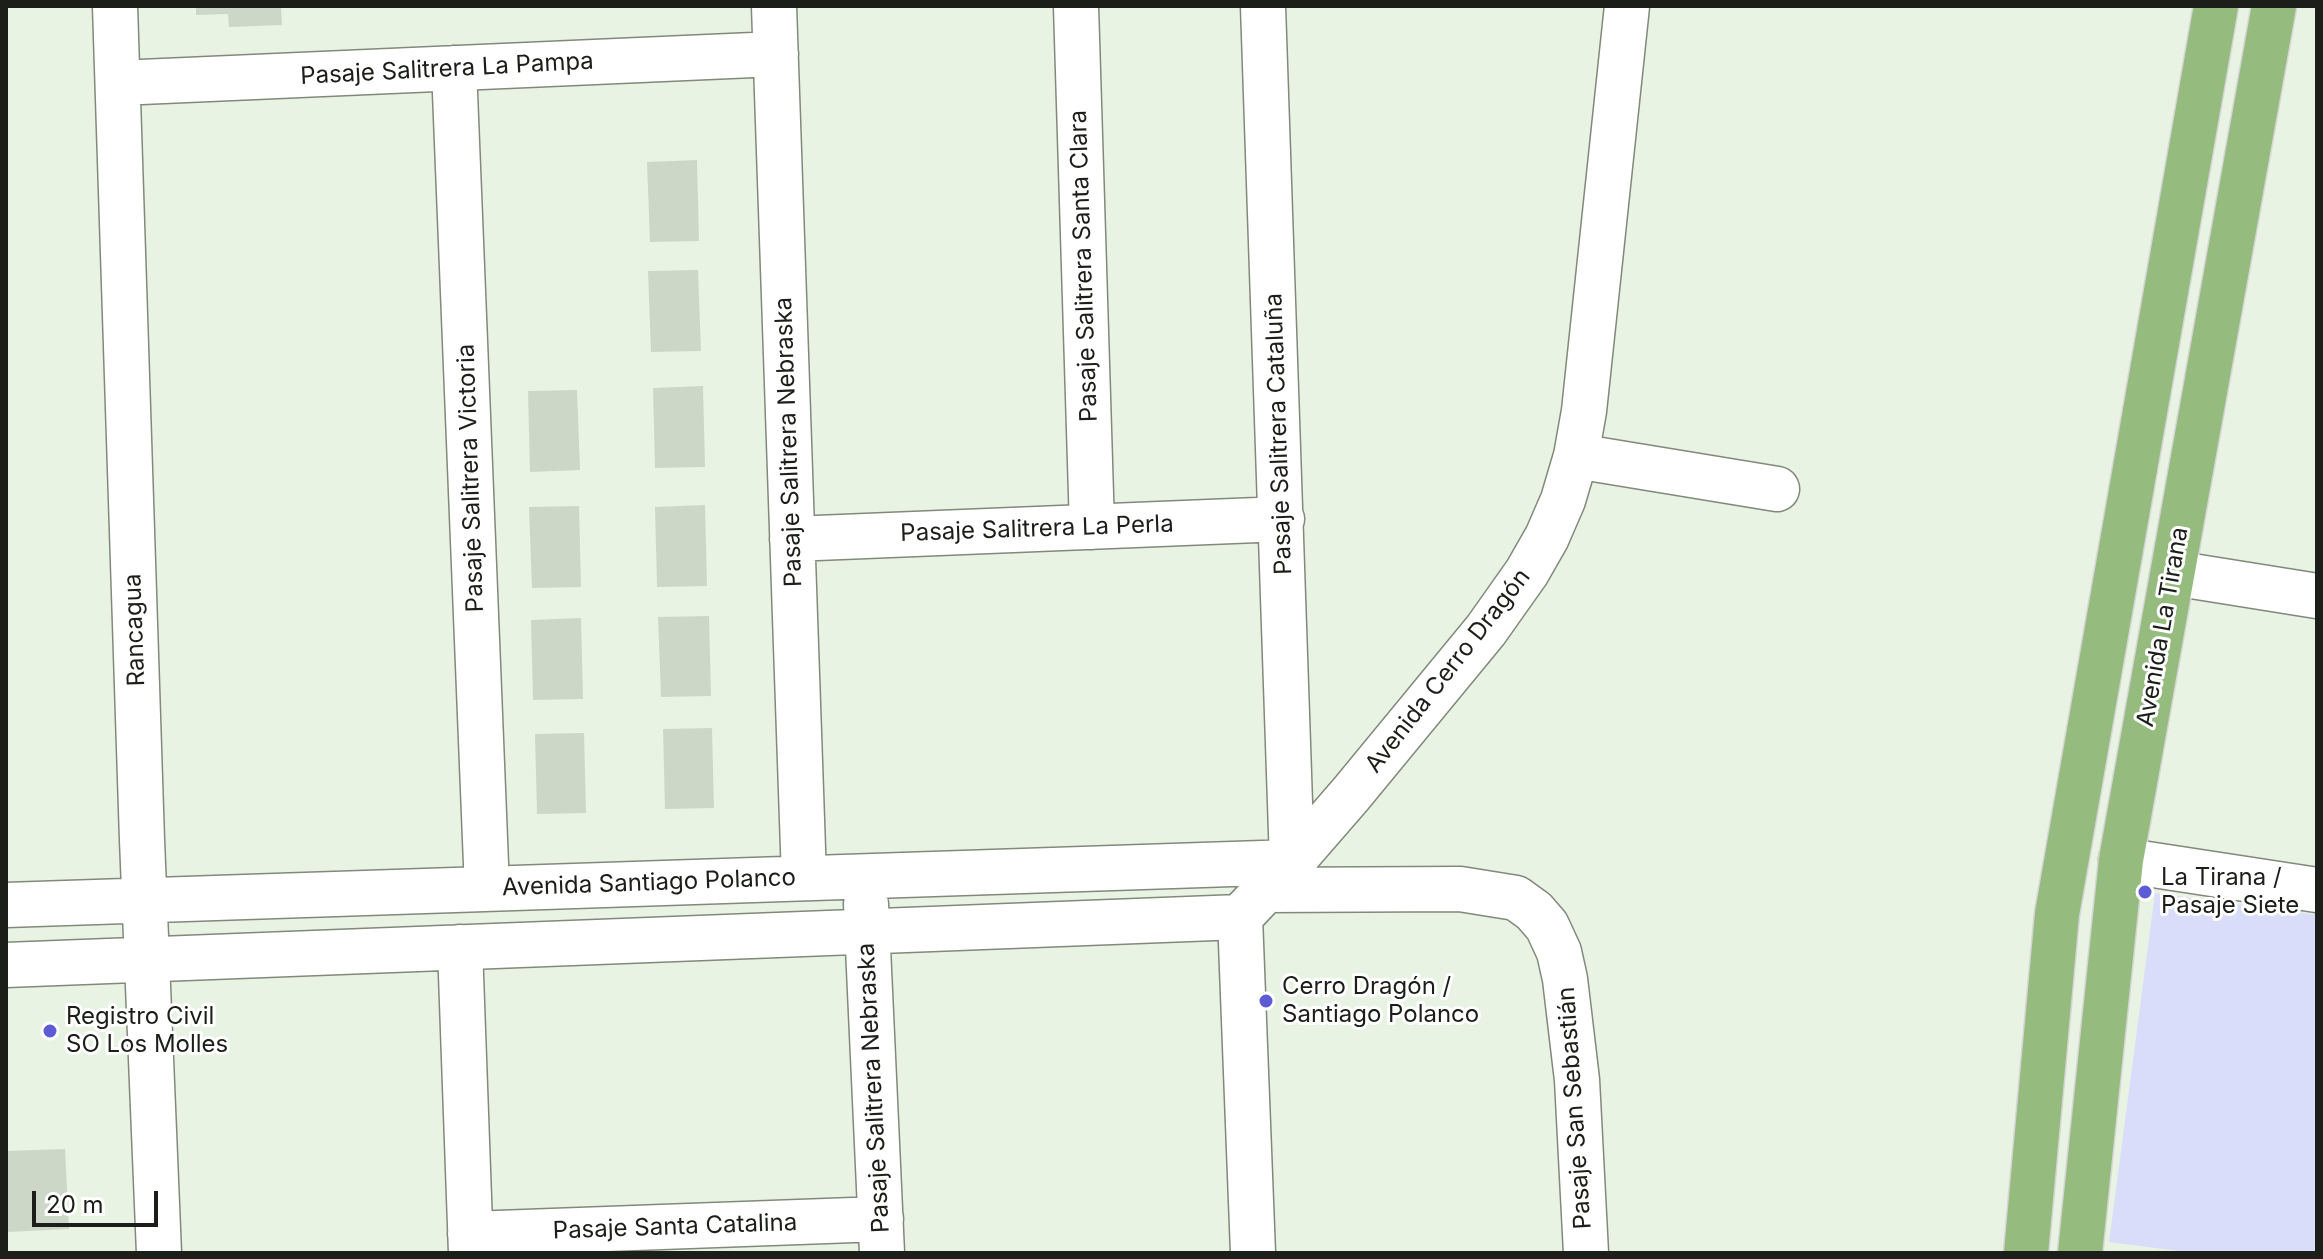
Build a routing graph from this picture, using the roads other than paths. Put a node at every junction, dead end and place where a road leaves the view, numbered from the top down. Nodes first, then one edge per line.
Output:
1 (115, 6) edge
2 (774, 6) edge
3 (1076, 6) edge
4 (1263, 6) edge
5 (1627, 6) edge
6 (2216, 6) edge
7 (2274, 6) edge
8 (776, 54) junction
9 (454, 68) junction
10 (118, 83) junction
11 (1576, 456) junction
12 (1777, 489) dead end
13 (1282, 519) junction
14 (1092, 527) junction
15 (792, 539) junction
16 (2173, 573) junction
17 (2317, 596) edge
18 (2121, 860) junction
19 (865, 876) junction
20 (804, 878) junction
21 (487, 889) junction
22 (1265, 890) junction
23 (2317, 890) edge
24 (144, 900) junction
25 (6, 905) edge
26 (867, 931) junction
27 (460, 947) junction
28 (147, 960) junction
29 (6, 965) edge
30 (881, 1236) edge
31 (470, 1244) edge
32 (159, 1253) edge
33 (1253, 1253) edge
34 (1586, 1253) edge
35 (2026, 1253) edge
36 (2080, 1253) edge

1 - 10 street, Rancagua
2 - 8 street, Pasaje Salitrera Nebraska
3 - 14 street, Pasaje Salitrera Santa Clara
4 - 13 street, Pasaje Salitrera Cataluña
5 - 11 street, Avenida Cerro Dragón
6 - 35 highway
7 - 16 highway, Avenida La Tirana
8 - 9 street, Pasaje Salitrera La Pampa
8 - 15 street, Pasaje Salitrera Nebraska
9 - 10 street, Pasaje Salitrera La Pampa
9 - 21 street, Pasaje Salitrera Victoria
10 - 24 street, Rancagua
11 - 12 street
11 - 22 street, Avenida Cerro Dragón
13 - 14 street, Pasaje Salitrera La Perla
13 - 22 street, Pasaje Salitrera Cataluña
14 - 15 street, Pasaje Salitrera La Perla
15 - 20 street, Pasaje Salitrera Nebraska
16 - 17 street
16 - 18 highway, Avenida La Tirana
18 - 23 street
18 - 36 highway, Avenida La Tirana
19 - 20 street, Avenida Santiago Polanco
19 - 22 street, Avenida Santiago Polanco
19 - 26 street, Pasaje Salitrera Nebraska
20 - 21 street, Avenida Santiago Polanco
21 - 24 street, Avenida Santiago Polanco
22 - 26 street
22 - 33 street
22 - 34 street, Pasaje San Sebastián
24 - 25 street, Avenida Santiago Polanco
24 - 28 street, Rancagua
26 - 27 street
26 - 30 street, Pasaje Salitrera Nebraska
27 - 28 street
27 - 31 street
28 - 29 street
28 - 32 street, Rancagua
30 - 31 street, Pasaje Santa Catalina

